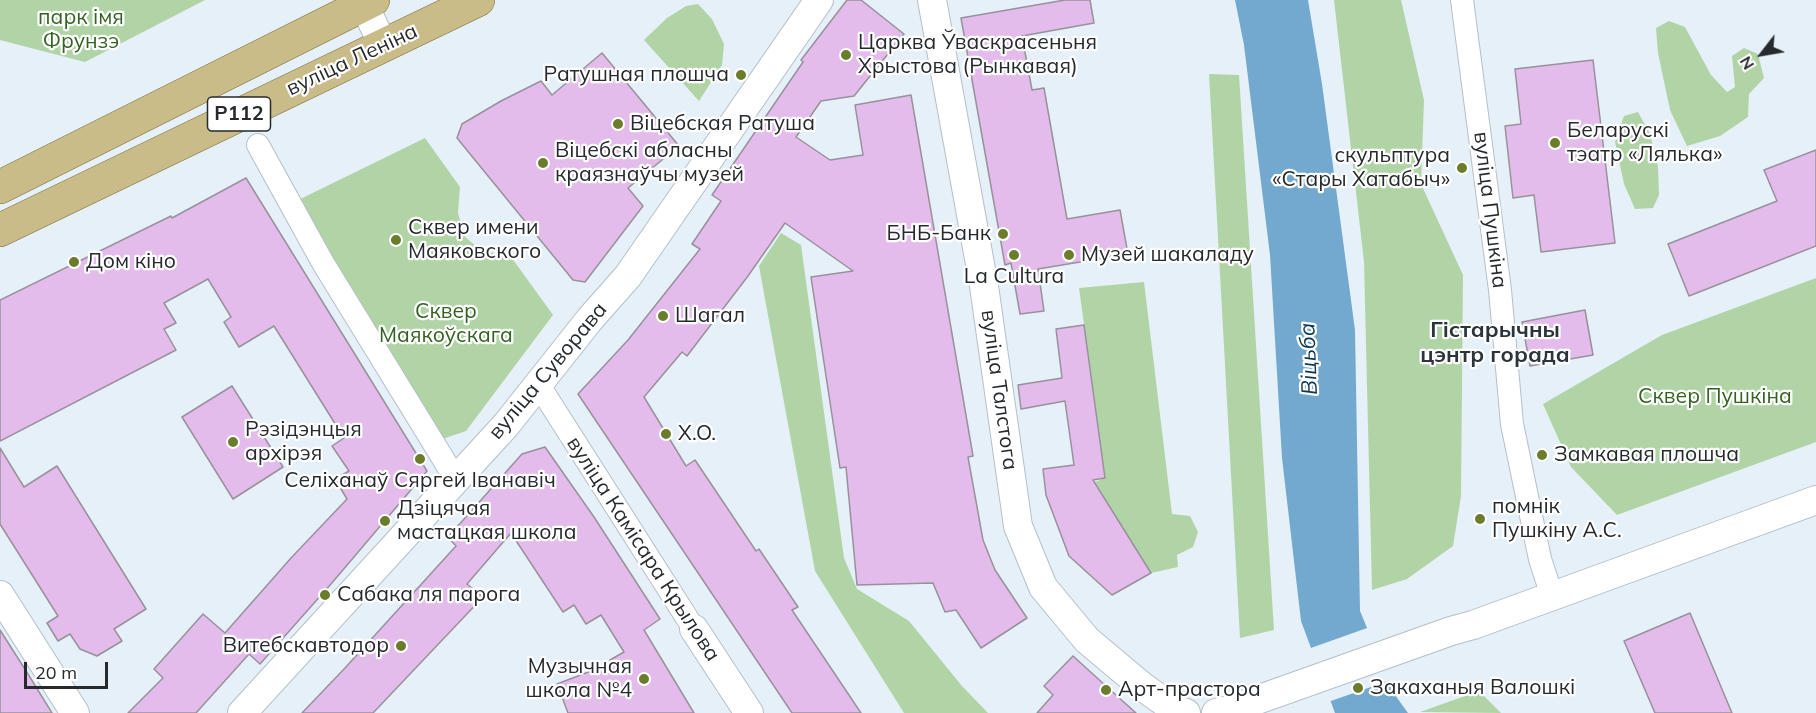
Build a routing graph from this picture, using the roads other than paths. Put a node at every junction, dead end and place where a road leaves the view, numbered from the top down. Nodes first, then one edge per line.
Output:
1 (478, 0) edge
2 (819, 0) edge
3 (933, 0) edge
4 (1462, 0) edge
5 (368, 2) edge
6 (383, 45) junction
7 (258, 145) dead end
8 (0, 187) edge
9 (0, 230) edge
10 (538, 384) junction
11 (455, 478) junction
12 (1816, 500) edge
13 (0, 595) edge
14 (1552, 596) junction
15 (694, 629) joint
16 (1222, 712) edge
17 (75, 713) edge
18 (242, 713) edge
19 (748, 713) edge
20 (1186, 713) edge

1 - 6 main road, вуліца Леніна / Р112
2 - 10 street, вуліца Суворава
3 - 20 street, вуліца Талстога
4 - 14 street, вуліца Пушкіна
5 - 6 street
5 - 8 main road, вуліца Леніна / Р112
6 - 9 main road, вуліца Леніна / Р112
7 - 11 street
10 - 11 street, вуліца Суворава
10 - 15 street, вуліца Камісара Крылова
11 - 18 street, вуліца Суворава
12 - 14 street
13 - 17 street
14 - 16 street
15 - 19 street, вуліца Камісара Крылова

